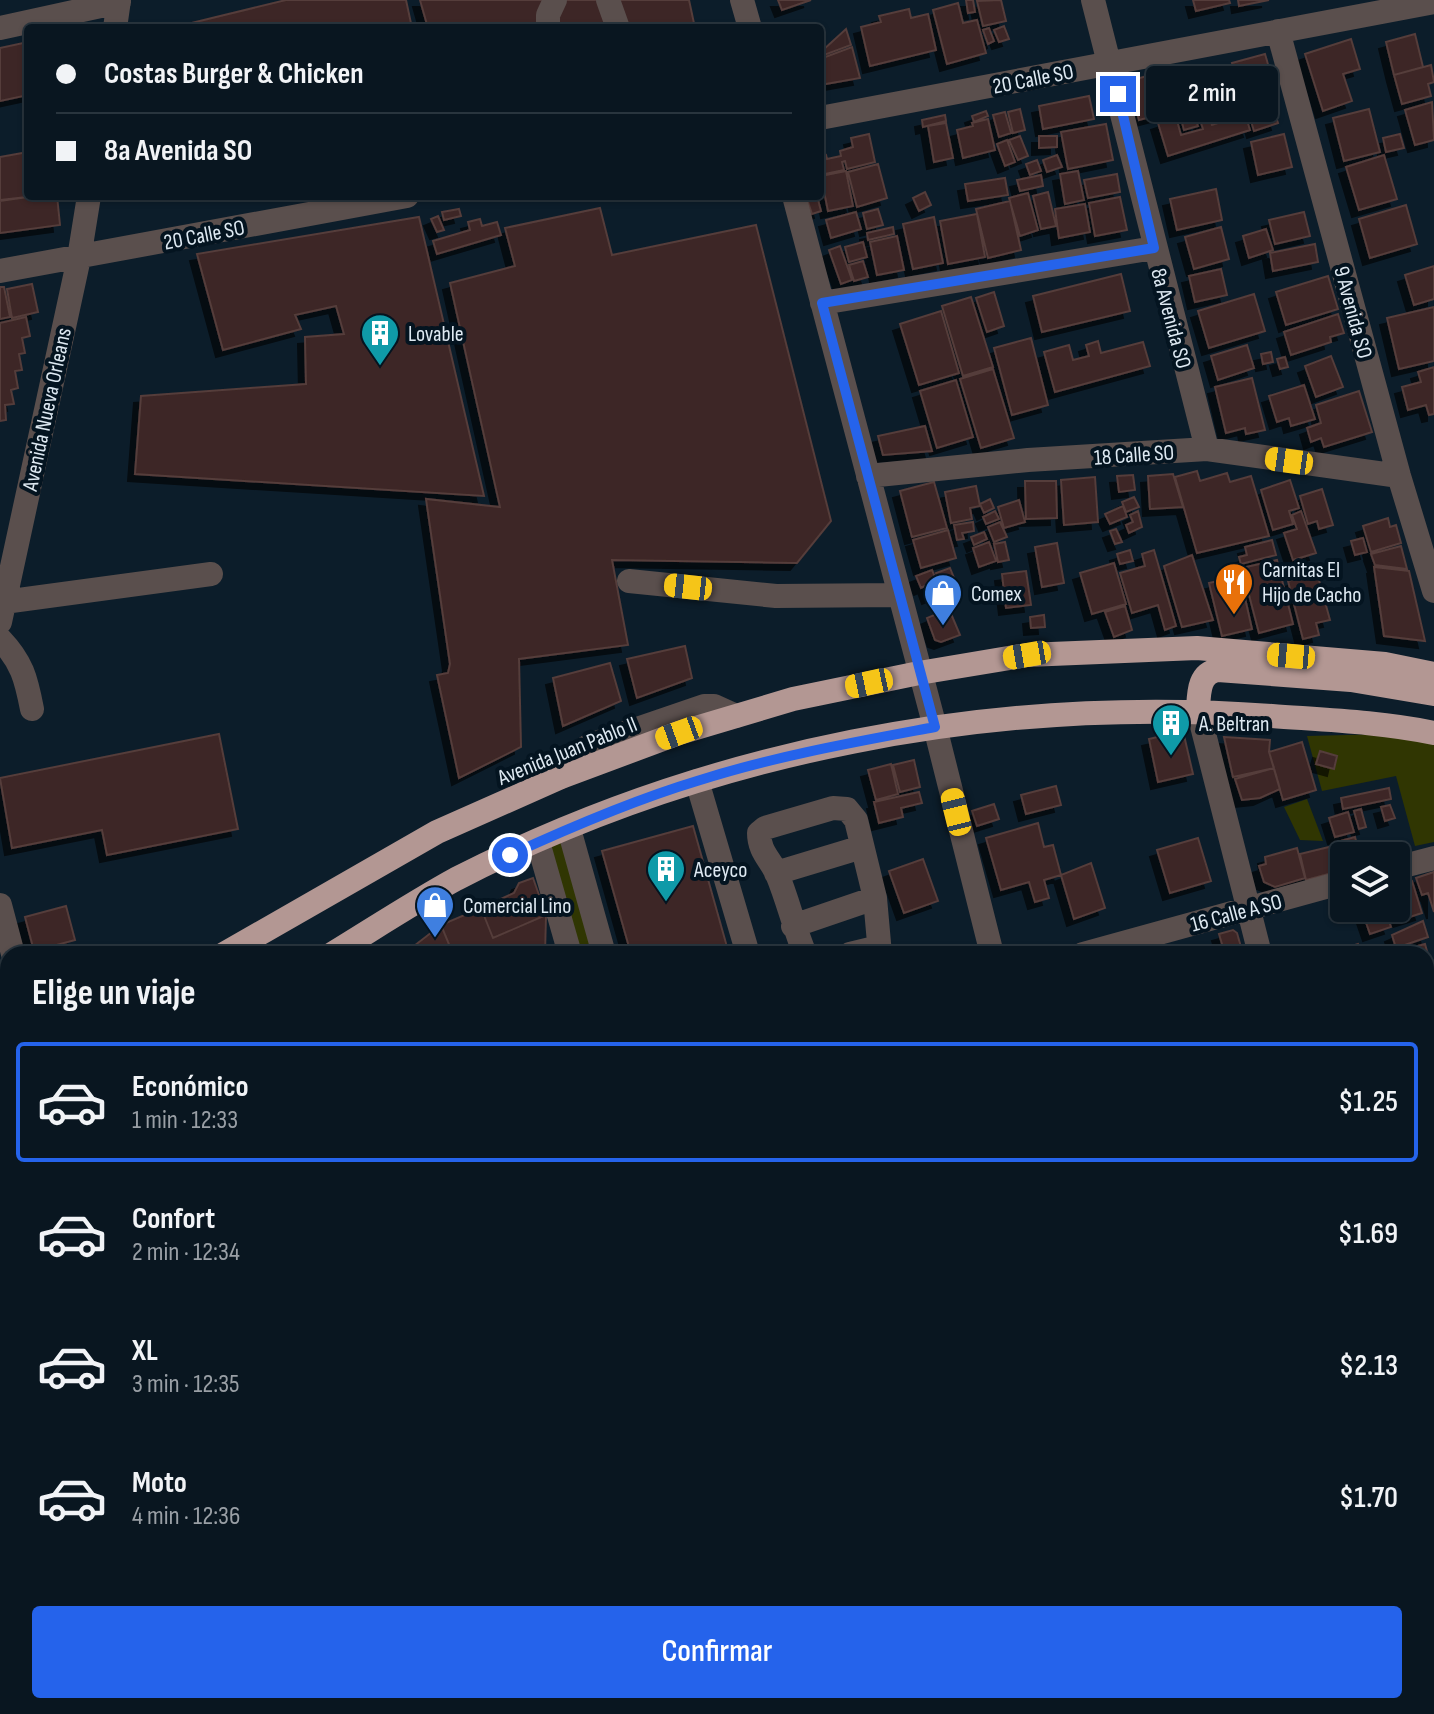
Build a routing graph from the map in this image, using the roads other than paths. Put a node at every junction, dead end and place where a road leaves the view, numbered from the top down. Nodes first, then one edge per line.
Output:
1 (555, 0) edge
2 (608, 0) edge
3 (742, 0) edge
4 (1093, 0) edge
5 (119, 1) edge
6 (1434, 2) edge
7 (116, 24) edge
8 (548, 24) edge
9 (617, 24) edge
10 (749, 24) edge
11 (0, 28) edge
12 (1278, 31) junction
13 (1110, 63) junction
14 (824, 117) edge
15 (88, 200) edge
16 (386, 200) edge
17 (795, 200) edge
18 (1154, 248) junction
19 (79, 258) junction
20 (0, 271) edge
21 (822, 303) junction
22 (1207, 449) junction
23 (868, 476) junction
24 (1399, 476) junction
25 (211, 574) dead end
26 (629, 581) dead end
27 (1434, 591) edge
28 (899, 595) junction
29 (2, 612) edge
30 (0, 639) edge
31 (919, 673) junction
32 (1434, 674) edge
33 (1434, 694) edge
34 (32, 709) dead end
35 (1198, 710) junction
36 (935, 727) junction
37 (1434, 733) edge
38 (697, 781) junction
39 (569, 829) junction
40 (538, 842) junction
41 (862, 847) junction
42 (761, 851) junction
43 (1434, 858) edge
44 (1410, 864) edge
45 (722, 865) junction
46 (776, 873) junction
47 (1330, 886) edge
48 (875, 898) junction
49 (0, 905) edge
50 (1249, 908) junction
51 (793, 926) junction
52 (11, 946) edge
53 (238, 946) edge
54 (345, 946) edge
55 (568, 946) edge
56 (602, 946) edge
57 (746, 946) edge
58 (802, 946) edge
59 (880, 946) edge
60 (990, 946) edge
61 (1112, 946) edge
62 (1258, 946) edge

1 - 8 street
2 - 9 street
3 - 10 street
4 - 13 street, 8a Avenida SO
5 - 7 street
5 - 11 street
6 - 12 street, 20 Calle SO
12 - 13 street, 20 Calle SO
12 - 24 street, 9 Avenida SO
13 - 14 street, 20 Calle SO
13 - 18 street, 8a Avenida SO
15 - 19 street, Avenida Nueva Orleans
16 - 19 street, 20 Calle SO
17 - 21 street
18 - 21 street
18 - 22 street, 8a Avenida SO
19 - 20 street, 20 Calle SO
19 - 29 street, Avenida Nueva Orleans
21 - 23 street
22 - 23 street, 18 Calle SO
22 - 24 street, 18 Calle SO
23 - 28 street
24 - 27 street, 9 Avenida SO
25 - 29 street
26 - 28 street
28 - 31 street
30 - 34 street
31 - 32 highway, Avenida Juan Pablo II
31 - 36 street
31 - 53 highway, Avenida Juan Pablo II
33 - 35 highway
35 - 36 highway
35 - 37 highway
35 - 50 street
36 - 38 highway
36 - 60 street
38 - 39 highway
38 - 45 street
39 - 40 highway
39 - 56 street
40 - 54 highway
40 - 55 street
41 - 42 street
41 - 46 street
41 - 48 street
42 - 45 street
42 - 46 street
43 - 44 street
45 - 57 street
46 - 51 street
47 - 50 street, 16 Calle A SO
48 - 51 street
48 - 59 street
49 - 52 street
50 - 61 street, 16 Calle A SO
50 - 62 street
51 - 58 street

